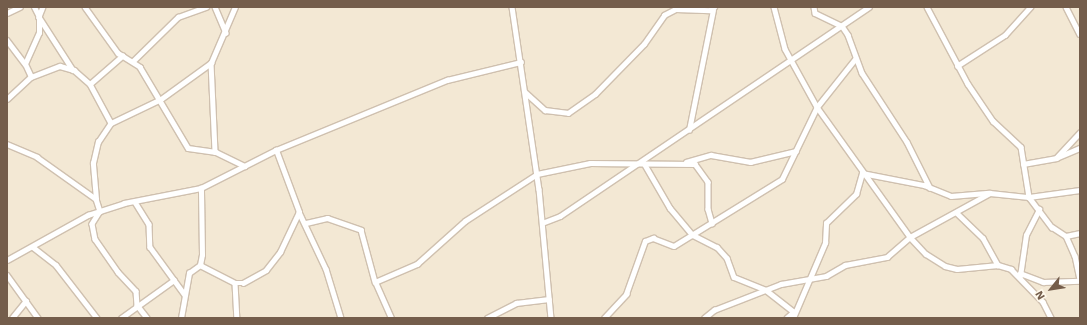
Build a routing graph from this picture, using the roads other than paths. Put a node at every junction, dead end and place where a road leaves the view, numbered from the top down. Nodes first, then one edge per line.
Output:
1 (20, 7) edge
2 (34, 7) edge
3 (43, 7) edge
4 (85, 7) edge
5 (206, 7) edge
6 (216, 7) edge
7 (235, 7) edge
8 (512, 7) edge
9 (774, 7) edge
10 (814, 7) edge
11 (928, 7) edge
12 (1030, 7) edge
13 (1066, 7) edge
14 (714, 8) edge
15 (867, 8) edge
16 (7, 13) edge
17 (39, 17) junction
18 (842, 26) junction
19 (226, 34) junction
20 (1079, 35) edge
21 (7, 40) edge
22 (122, 56) junction
23 (855, 58) junction
24 (791, 60) junction
25 (133, 62) junction
26 (521, 62) junction
27 (211, 63) junction
28 (25, 64) junction
29 (957, 66) junction
30 (74, 70) junction
31 (31, 77) junction
32 (90, 84) junction
33 (525, 92) junction
34 (7, 99) edge
35 (161, 99) junction
36 (817, 107) junction
37 (111, 123) junction
38 (689, 130) junction
39 (1080, 132) edge
40 (7, 144) edge
41 (1080, 148) edge
42 (276, 150) junction
43 (796, 151) junction
44 (215, 152) junction
45 (1056, 158) junction
46 (686, 162) junction
47 (644, 163) junction
48 (638, 164) junction
49 (1023, 164) junction
50 (244, 166) junction
51 (862, 173) junction
52 (537, 174) junction
53 (201, 188) junction
54 (930, 188) junction
55 (1080, 190) edge
56 (990, 193) junction
57 (1029, 197) junction
58 (96, 199) junction
59 (134, 202) junction
60 (1039, 209) junction
61 (100, 211) junction
62 (299, 212) junction
63 (957, 213) junction
64 (306, 223) junction
65 (542, 223) junction
66 (712, 223) junction
67 (1080, 234) edge
68 (693, 235) junction
69 (1066, 236) junction
70 (910, 237) junction
71 (33, 247) junction
72 (7, 260) edge
73 (200, 265) junction
74 (998, 265) junction
75 (7, 275) edge
76 (1020, 275) junction
77 (811, 279) junction
78 (174, 280) junction
79 (1080, 280) edge
80 (375, 282) junction
81 (235, 283) junction
82 (766, 290) junction
83 (185, 295) junction
84 (549, 299) junction
85 (26, 301) junction
86 (136, 305) junction
87 (794, 312) junction
88 (12, 318) edge
89 (38, 318) edge
90 (97, 318) edge
91 (121, 318) edge
92 (147, 318) edge
93 (181, 318) edge
94 (237, 318) edge
95 (341, 318) edge
96 (391, 318) edge
97 (487, 318) edge
98 (552, 318) edge
99 (604, 318) edge
100 (704, 318) edge
101 (787, 318) edge
102 (793, 318) edge
103 (1051, 318) edge

1 - 16 street
2 - 17 street
3 - 17 street
4 - 22 street
5 - 25 street
6 - 19 street
7 - 19 street
8 - 26 street
9 - 24 street
10 - 18 street
11 - 29 street
12 - 29 street
13 - 20 street
14 - 33 street
14 - 38 street
15 - 18 street
17 - 28 street
17 - 30 street
18 - 23 street
18 - 24 street
19 - 27 street
21 - 28 street
22 - 25 street
22 - 32 street
23 - 36 street
23 - 54 street
24 - 36 street
24 - 38 street
25 - 35 street
26 - 33 street
26 - 42 street
27 - 35 street
27 - 44 street
28 - 31 street
29 - 49 street
30 - 31 street
30 - 32 street
31 - 34 street
32 - 37 street
33 - 52 street
35 - 37 street
35 - 44 street
36 - 43 street
36 - 51 street
37 - 58 street
38 - 48 street
39 - 45 street
40 - 58 street
41 - 45 street
42 - 50 street
42 - 62 street
43 - 46 street
43 - 66 street
44 - 50 street
45 - 49 street
46 - 47 street
46 - 66 street
47 - 48 street
47 - 68 street
48 - 52 street
48 - 65 street
49 - 57 street
50 - 53 street
51 - 54 street
51 - 70 street
51 - 77 street
52 - 65 street
52 - 80 street
53 - 59 street
53 - 73 street
54 - 56 street
55 - 57 street
56 - 57 street
56 - 63 street
57 - 60 street
58 - 61 street
59 - 61 street
59 - 78 street
60 - 69 street
60 - 76 street
61 - 71 street
61 - 86 street
62 - 64 street
62 - 81 street
63 - 70 street
63 - 74 street
64 - 80 street
64 - 95 street
65 - 84 street
66 - 68 street
67 - 69 street
68 - 82 street
68 - 99 street
69 - 79 street
70 - 74 street
70 - 77 street
71 - 72 street
71 - 90 street
73 - 81 street
73 - 83 street
74 - 76 street
75 - 85 street
76 - 79 street
76 - 103 street
77 - 82 street
77 - 87 street
78 - 83 street
78 - 86 street
80 - 96 street
81 - 94 street
82 - 87 street
82 - 100 street
83 - 93 street
84 - 97 street
84 - 98 street
85 - 88 street
85 - 89 street
86 - 91 street
86 - 92 street
87 - 101 street
87 - 102 street

